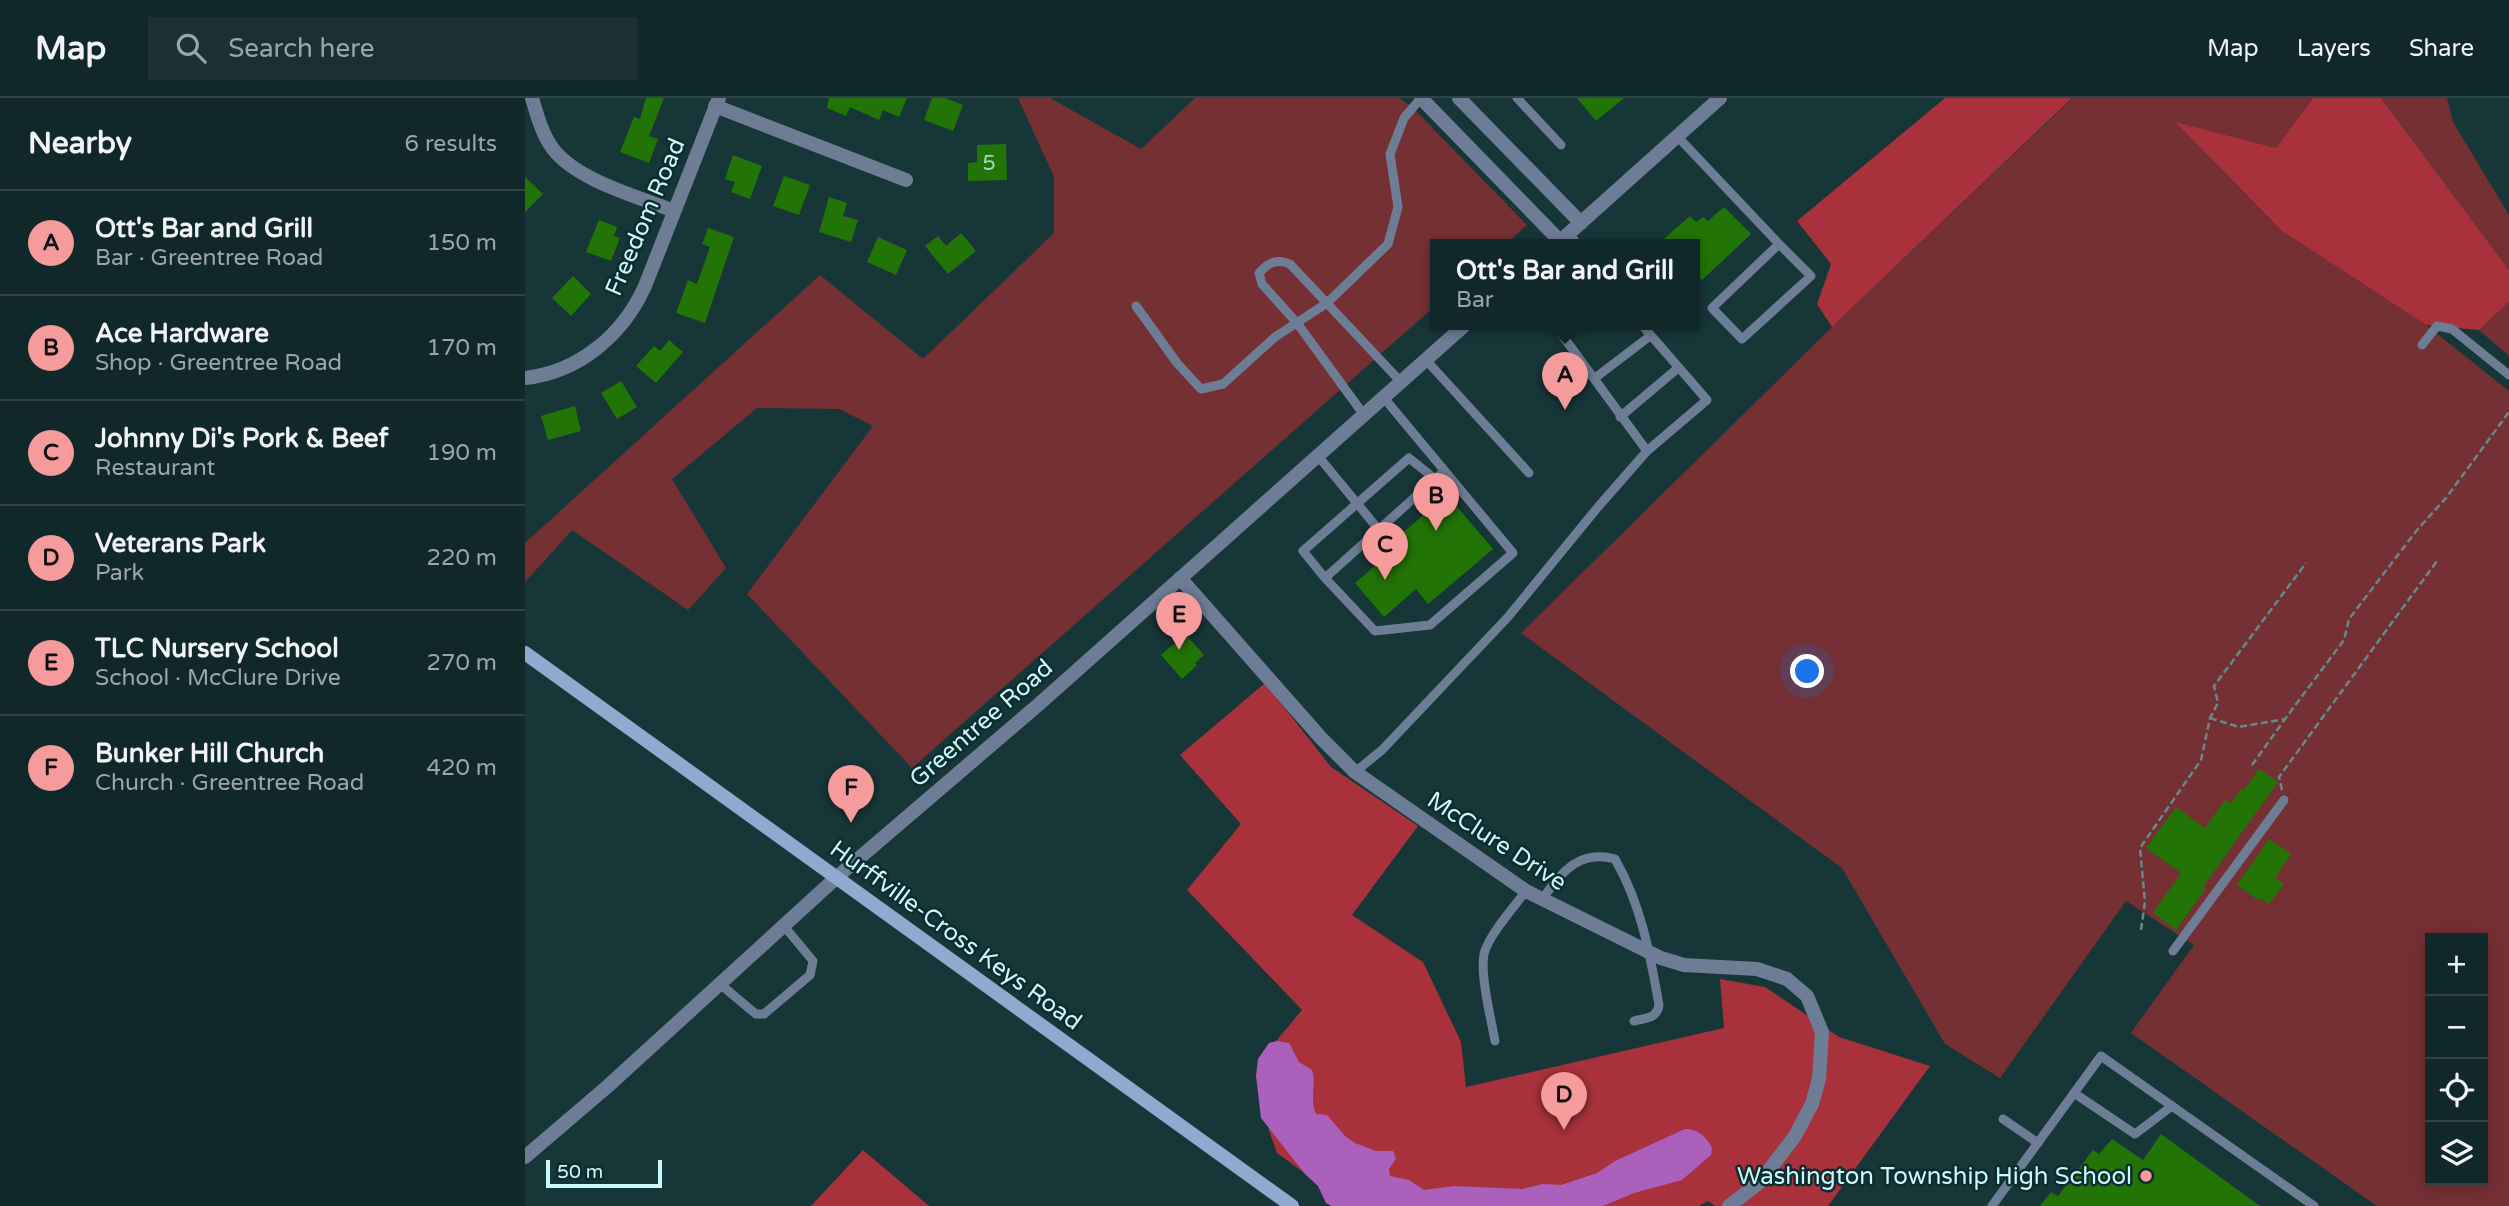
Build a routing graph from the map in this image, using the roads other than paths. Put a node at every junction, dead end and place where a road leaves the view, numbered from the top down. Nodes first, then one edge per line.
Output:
1 (532, 98) edge
2 (1421, 98) edge
3 (1459, 98) edge
4 (1517, 98) edge
5 (1720, 98) edge
6 (717, 102) edge
7 (1677, 136) junction
8 (1561, 145) dead end
9 (906, 180) dead end
10 (674, 211) junction
11 (1581, 223) junction
12 (1565, 239) edge
13 (1567, 239) edge
14 (1779, 244) junction
15 (1327, 303) junction
16 (1136, 306) dead end
17 (1297, 323) junction
18 (1459, 330) edge
19 (1559, 330) edge
20 (1646, 330) edge
21 (1650, 336) junction
22 (2422, 345) dead end
23 (1426, 360) junction
24 (1678, 368) junction
25 (2509, 375) edge
26 (525, 378) edge
27 (1595, 378) junction
28 (1401, 382) junction
29 (1384, 398) junction
30 (1364, 415) junction
31 (1621, 417) junction
32 (1647, 452) junction
33 (1318, 456) junction
34 (1444, 471) junction
35 (1529, 473) dead end
36 (1435, 479) junction
37 (1357, 504) junction
38 (1379, 530) junction
39 (1180, 578) junction
40 (1325, 578) junction
41 (525, 653) edge
42 (1355, 772) junction
43 (2284, 800) road end
44 (837, 877) junction
45 (1526, 891) junction
46 (1542, 899) junction
47 (784, 926) junction
48 (2173, 951) dead end
49 (1650, 952) junction
50 (720, 984) junction
51 (1634, 1021) dead end
52 (1495, 1041) dead end
53 (2074, 1093) junction
54 (2172, 1106) junction
55 (2003, 1119) dead end
56 (2038, 1143) junction
57 (525, 1157) edge
58 (1292, 1206) edge
59 (1729, 1206) edge
60 (1992, 1206) edge
61 (2314, 1206) edge

1 - 10 street
2 - 12 street
2 - 15 lane
3 - 11 street
4 - 8 lane
5 - 7 street
6 - 9 street
6 - 10 street, Freedom Road
7 - 11 street
7 - 14 lane
10 - 26 street, Freedom Road
11 - 13 street
14 - 14 lane
15 - 17 lane
15 - 17 lane
15 - 28 lane
16 - 17 lane
17 - 30 lane
18 - 23 street, Greentree Road
19 - 27 lane
20 - 21 lane
21 - 24 lane
21 - 27 lane
22 - 25 lane
23 - 28 street, Greentree Road
23 - 35 lane
24 - 31 lane
24 - 32 lane
27 - 31 lane
28 - 29 street, Greentree Road
29 - 30 street, Greentree Road
29 - 34 lane
30 - 33 street, Greentree Road
31 - 32 lane
32 - 42 lane
33 - 37 lane
33 - 39 street, Greentree Road
34 - 36 lane
34 - 40 lane
36 - 37 lane
36 - 38 lane
37 - 38 lane
37 - 40 lane
38 - 40 lane
39 - 42 street, McClure Drive
39 - 44 street, Greentree Road
41 - 44 main road, Hurffville-Cross Keys Road
42 - 45 street, McClure Drive
43 - 48 lane
44 - 47 street, Greentree Road
44 - 58 main road, Hurffville-Cross Keys Road
45 - 46 street, McClure Drive
45 - 52 lane
46 - 49 street, McClure Drive
46 - 49 lane
47 - 50 street, Greentree Road
47 - 50 lane
49 - 51 lane
49 - 59 street, McClure Drive
50 - 57 street, Greentree Road
53 - 54 lane
53 - 54 lane
53 - 56 lane
54 - 61 lane
55 - 56 lane
56 - 60 lane

